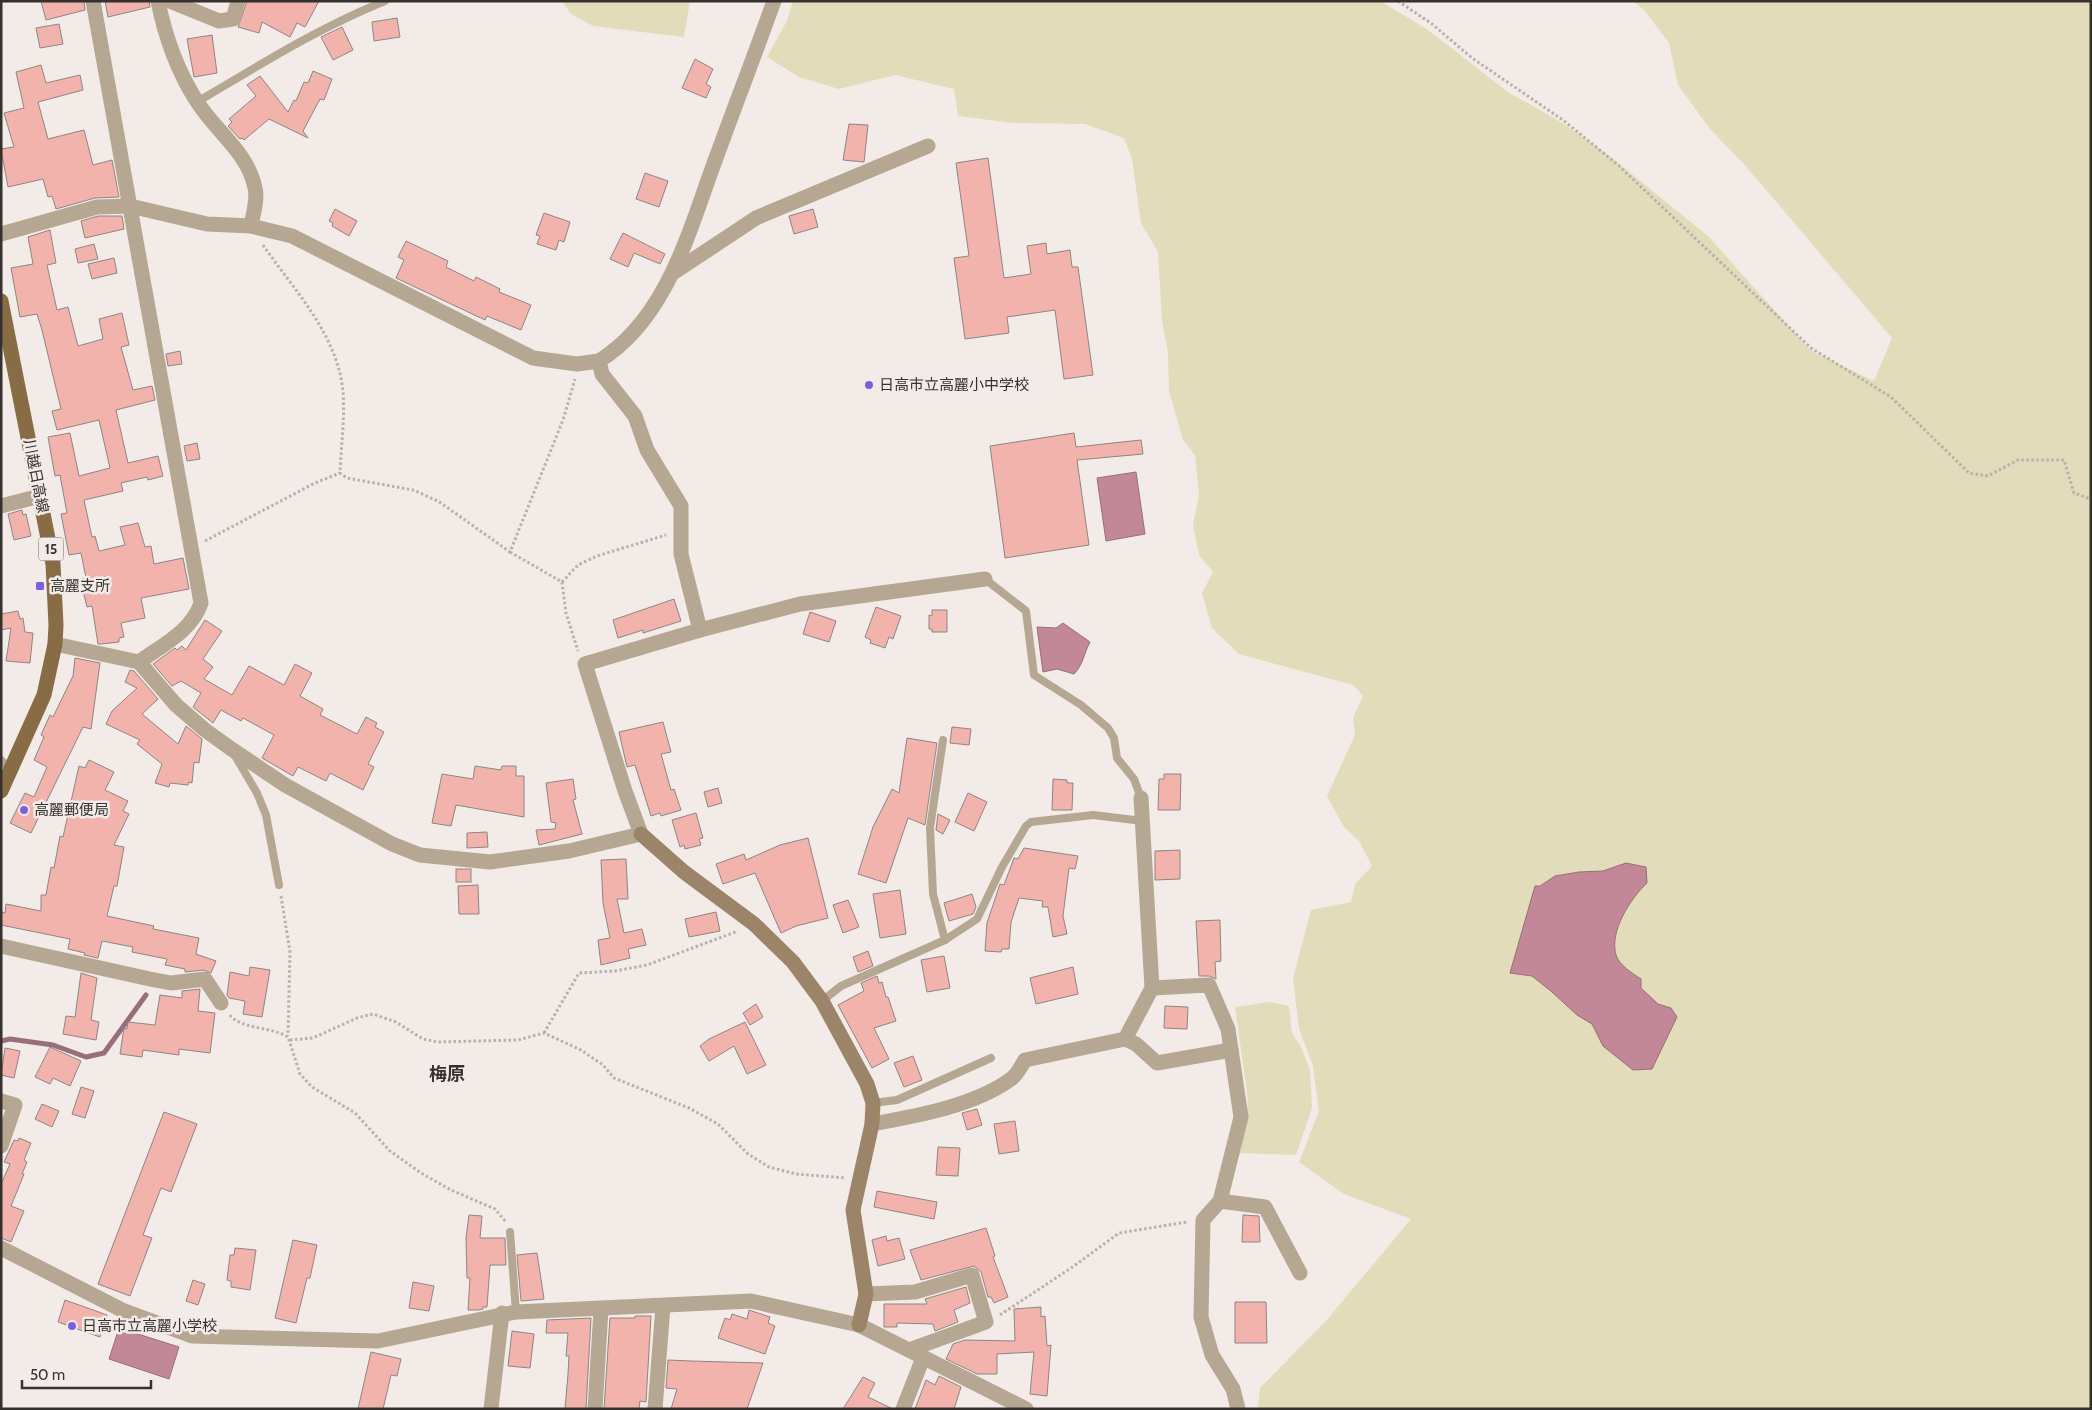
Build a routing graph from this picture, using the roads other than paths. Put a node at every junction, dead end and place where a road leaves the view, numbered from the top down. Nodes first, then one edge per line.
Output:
1 (93, 1) edge
2 (158, 1) edge
3 (170, 1) edge
4 (238, 1) edge
5 (385, 1) edge
6 (774, 1) edge
7 (196, 102) junction
8 (928, 146) dead end
9 (130, 206) junction
10 (251, 226) junction
11 (1, 234) edge
12 (673, 273) junction
13 (1, 301) edge
14 (599, 361) junction
15 (40, 496) junction
16 (1, 506) edge
17 (985, 579) joint
18 (700, 630) junction
19 (55, 644) junction
20 (138, 662) junction
21 (943, 740) dead end
22 (230, 748) junction
23 (6, 765) edge
24 (1, 791) edge
25 (1141, 798) joint
26 (1143, 821) junction
27 (641, 834) junction
28 (279, 885) road end
29 (945, 940) junction
30 (1, 946) edge
31 (1152, 988) junction
32 (822, 1001) junction
33 (221, 1003) road end
34 (1125, 1039) junction
35 (1231, 1050) junction
36 (991, 1058) dead end
37 (1, 1101) edge
38 (873, 1103) junction
39 (872, 1124) junction
40 (1, 1146) edge
41 (1220, 1201) junction
42 (510, 1232) road end
43 (1, 1248) edge
44 (1300, 1273) dead end
45 (866, 1294) junction
46 (663, 1306) junction
47 (600, 1309) junction
48 (509, 1313) junction
49 (859, 1325) junction
50 (908, 1350) junction
51 (923, 1358) junction
52 (491, 1409) edge
53 (595, 1409) edge
54 (655, 1409) edge
55 (903, 1409) edge
56 (1026, 1409) edge
57 (1238, 1409) edge

1 - 9 street
2 - 7 street
3 - 4 street
5 - 7 lane
6 - 12 street
7 - 10 street
8 - 12 street
9 - 10 street
9 - 11 street
9 - 20 street
10 - 14 street
12 - 14 street
13 - 15 main road, 川越日高線 / 15
14 - 18 street
15 - 16 street
15 - 19 main road, 川越日高線 / 15
17 - 18 street
17 - 25 lane
18 - 27 street
19 - 20 street
19 - 23 main road, 川越日高線 / 15
20 - 22 street
21 - 29 lane
22 - 27 street
22 - 28 lane
23 - 24 main road, 川越日高線 / 15
25 - 26 street
26 - 29 lane
26 - 31 street
27 - 32 street
29 - 32 lane
30 - 33 street
31 - 34 street
31 - 35 street
32 - 38 street
34 - 35 street
34 - 39 street
35 - 41 street
36 - 38 lane
37 - 40 street
38 - 39 street
39 - 45 street
41 - 44 street
41 - 57 street
42 - 48 lane
43 - 48 street
45 - 49 street
45 - 50 street
46 - 47 street
46 - 49 street
46 - 54 street
47 - 48 street
47 - 53 street
48 - 52 street
49 - 50 street
50 - 51 street
51 - 55 street
51 - 56 street

